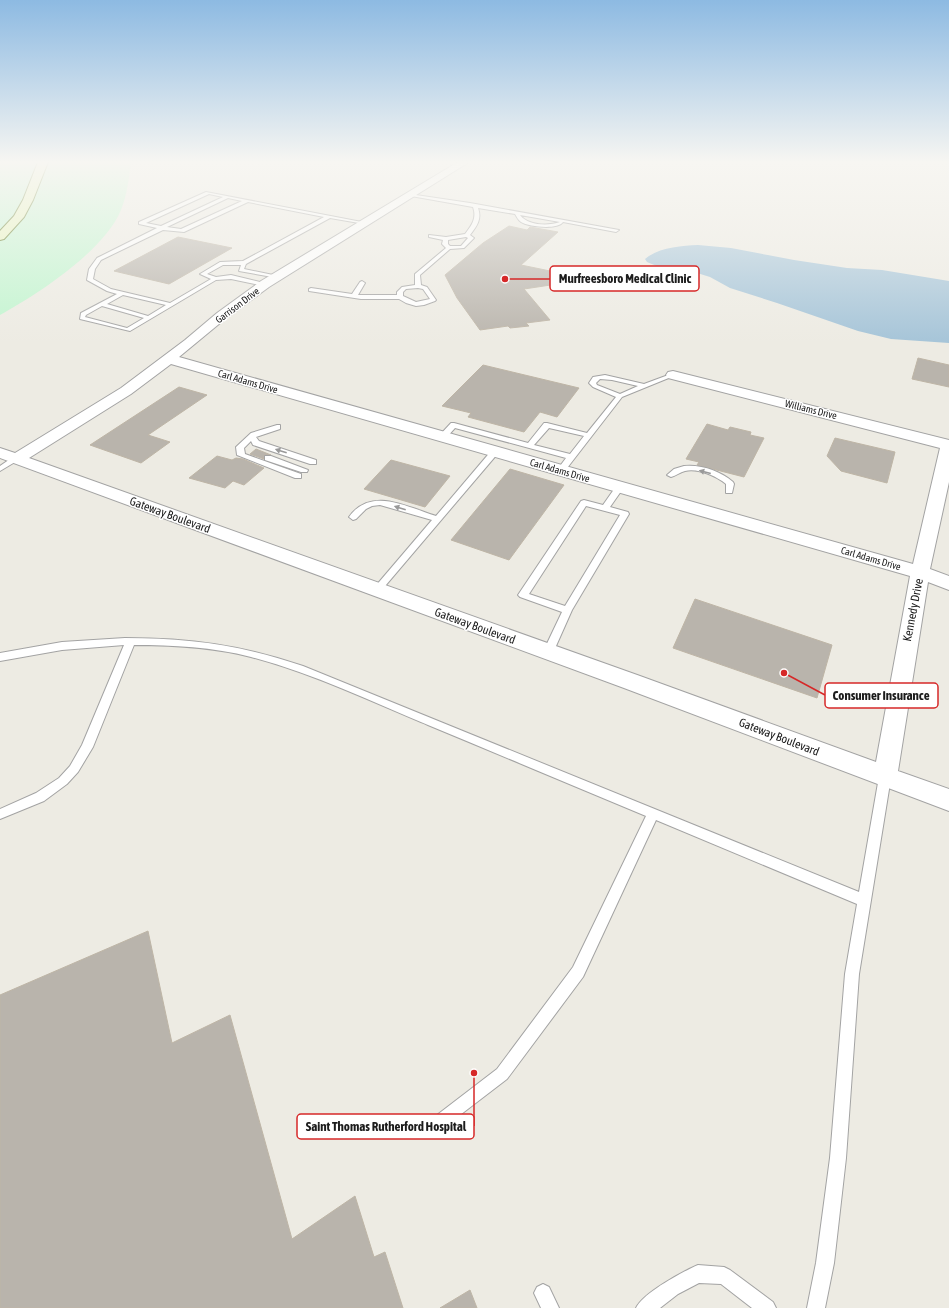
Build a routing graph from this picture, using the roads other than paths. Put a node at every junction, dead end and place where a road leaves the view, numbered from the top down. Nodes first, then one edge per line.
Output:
1 (13, 223) edge
2 (141, 223) edge
3 (172, 223) edge
4 (198, 223) edge
5 (316, 223) edge
6 (365, 223) edge
7 (476, 223) edge
8 (535, 223) edge
9 (561, 223) edge
10 (576, 223) edge
11 (162, 228) junction
12 (616, 230) dead end
13 (467, 235) junction
14 (431, 236) dead end
15 (0, 237) edge
16 (446, 239) junction
17 (449, 248) junction
18 (244, 263) junction
19 (241, 270) junction
20 (231, 277) junction
21 (276, 277) junction
22 (215, 279) junction
23 (362, 283) dead end
24 (265, 284) junction
25 (418, 286) junction
26 (311, 290) dead end
27 (122, 293) junction
28 (354, 296) junction
29 (400, 297) junction
30 (102, 304) junction
31 (172, 305) junction
32 (150, 318) junction
33 (170, 359) junction
34 (672, 375) joint
35 (644, 386) junction
36 (620, 396) junction
37 (277, 427) dead end
38 (588, 435) junction
39 (442, 437) junction
40 (249, 439) junction
41 (949, 445) edge
42 (529, 446) junction
43 (495, 452) junction
44 (571, 457) junction
45 (5, 461) edge
46 (313, 462) dead end
47 (304, 470) dead end
48 (561, 470) junction
49 (671, 475) dead end
50 (298, 476) dead end
51 (620, 487) junction
52 (729, 491) dead end
53 (605, 508) junction
54 (354, 517) dead end
55 (437, 519) junction
56 (920, 572) junction
57 (949, 583) edge
58 (377, 590) junction
59 (567, 610) junction
60 (131, 641) junction
61 (548, 652) junction
62 (0, 657) edge
63 (885, 777) junction
64 (949, 800) edge
65 (653, 813) junction
66 (0, 814) edge
67 (865, 900) junction
68 (442, 1120) dead end
69 (645, 1308) edge
70 (768, 1308) edge
71 (816, 1308) edge

1 - 15 main road
2 - 11 lane
3 - 11 lane
4 - 11 lane
5 - 18 lane
6 - 21 street, Garrison Drive
7 - 13 lane
8 - 9 lane
10 - 12 lane
11 - 27 lane
13 - 16 lane
13 - 17 lane
14 - 16 lane
16 - 17 lane
17 - 25 lane
18 - 19 lane
18 - 22 lane
19 - 20 lane
19 - 21 lane
20 - 22 lane
20 - 24 lane
21 - 24 street, Garrison Drive
22 - 31 lane
23 - 28 lane
24 - 33 street, Garrison Drive
25 - 29 lane
25 - 29 lane
26 - 28 lane
27 - 30 lane
27 - 31 lane
28 - 29 lane
30 - 32 lane
30 - 32 lane
31 - 32 lane
33 - 39 street, Carl Adams Drive
33 - 45 street, Garrison Drive
34 - 35 lane
34 - 41 street, Williams Drive
35 - 36 lane
35 - 36 lane
36 - 38 lane
37 - 40 lane
38 - 42 lane
38 - 44 lane
39 - 42 lane
39 - 43 street, Carl Adams Drive
46 -> 40 lane
40 - 47 lane
40 - 50 lane
41 - 56 street, Kennedy Drive
42 - 44 lane
43 - 48 street, Carl Adams Drive
43 - 55 lane
44 - 48 lane
45 - 58 street, Gateway Boulevard
48 - 51 street, Carl Adams Drive
52 -> 49 lane
51 - 53 lane
51 - 56 street, Carl Adams Drive
53 - 59 lane
53 - 59 lane
55 -> 54 lane
55 - 58 lane
56 - 57 street, Carl Adams Drive
56 - 63 street, Kennedy Drive
58 - 61 street, Gateway Boulevard
59 - 61 lane
60 - 62 lane
60 - 65 lane
60 - 66 lane
61 - 63 street, Gateway Boulevard
63 - 64 street, Gateway Boulevard
63 - 67 lane
65 - 67 lane
65 - 68 lane
67 - 71 lane
69 - 70 lane

